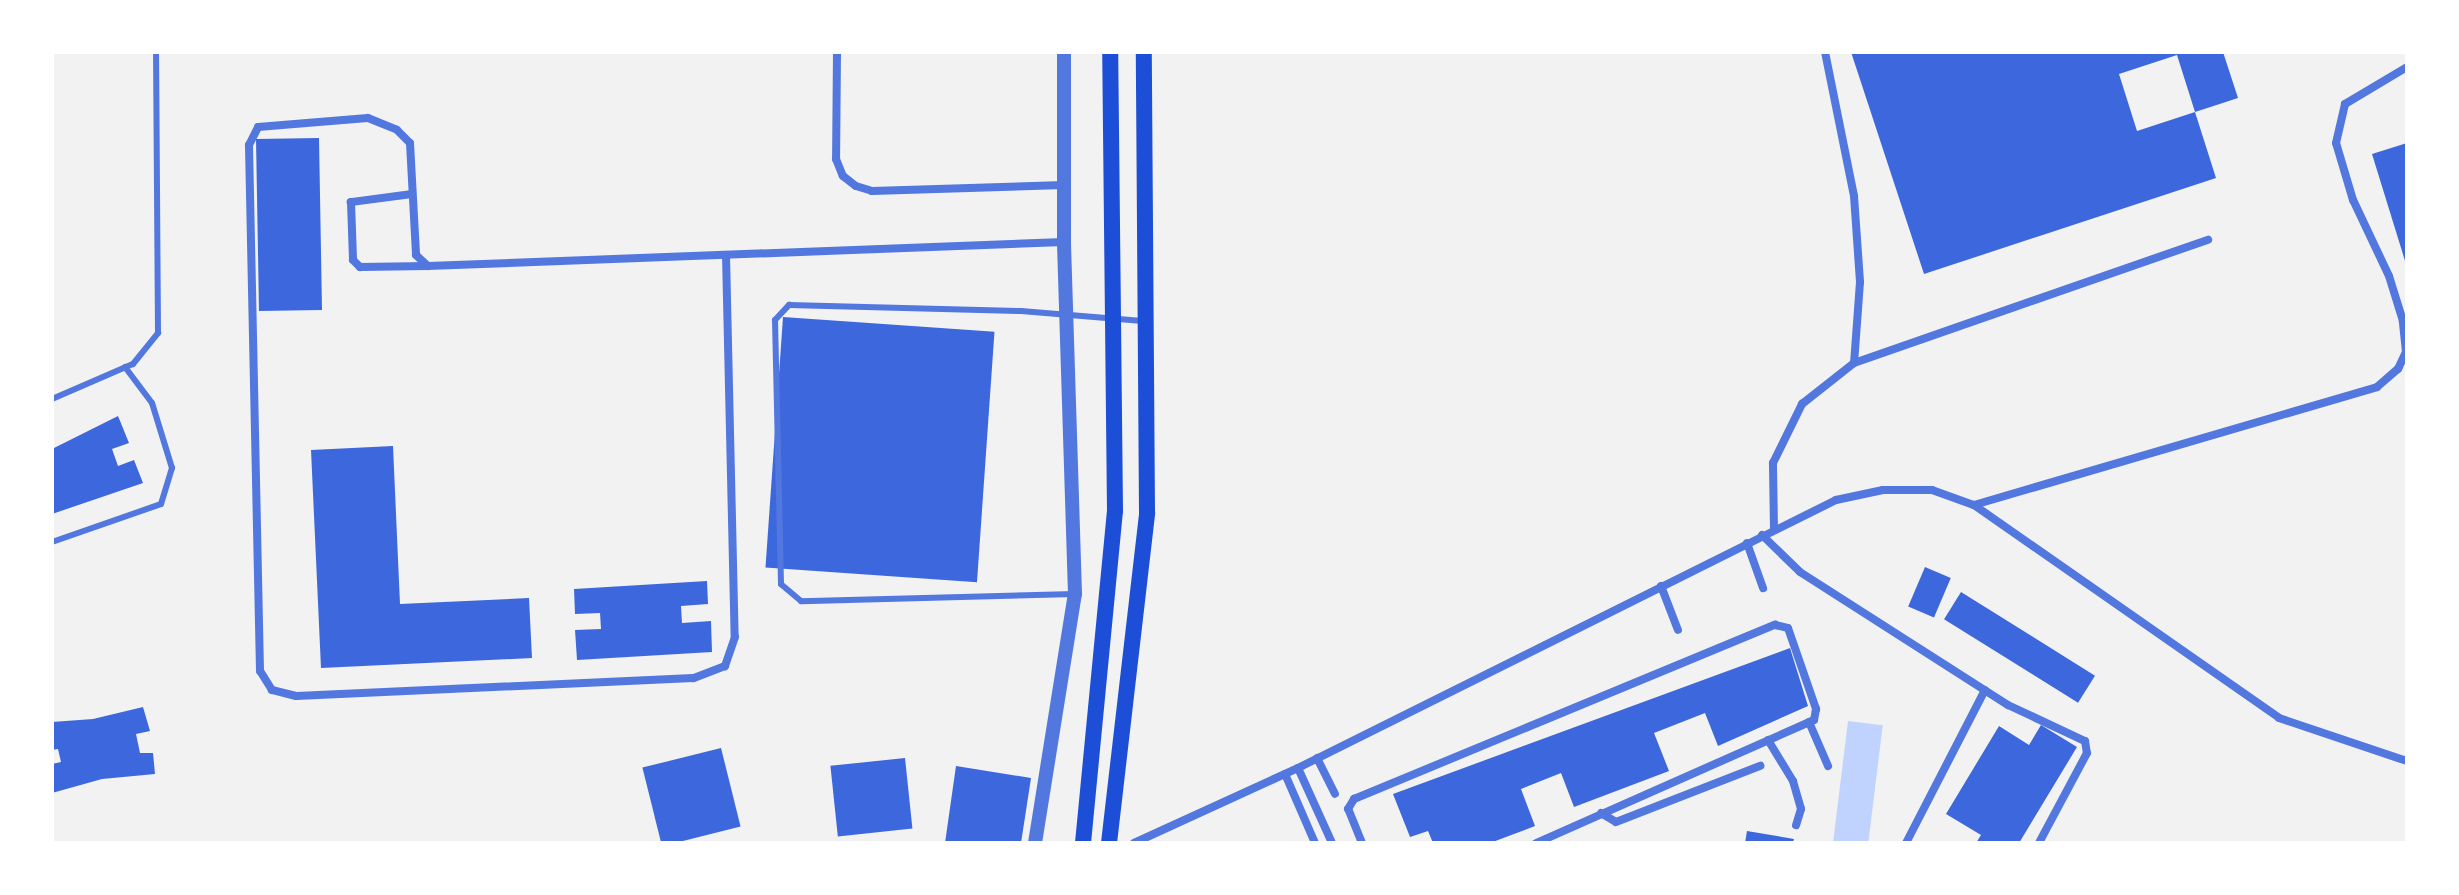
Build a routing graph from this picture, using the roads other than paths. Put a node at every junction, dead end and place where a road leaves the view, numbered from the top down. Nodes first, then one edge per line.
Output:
1 (156, 52) edge
2 (837, 52) edge
3 (1064, 52) edge
4 (1110, 52) edge
5 (1144, 52) edge
6 (1825, 52) edge
7 (2407, 67) edge
8 (1064, 185) junction
9 (412, 194) junction
10 (2208, 240) dead end
11 (1064, 242) junction
12 (726, 255) junction
13 (428, 266) junction
14 (1066, 318) junction
15 (1112, 320) junction
16 (1143, 321) junction
17 (1854, 363) junction
18 (125, 367) junction
19 (52, 399) edge
20 (1974, 505) junction
21 (1774, 530) junction
22 (1762, 535) junction
23 (52, 542) edge
24 (1747, 543) junction
25 (1661, 586) junction
26 (1763, 588) dead end
27 (1075, 594) junction
28 (1678, 630) dead end
29 (1985, 690) junction
30 (1809, 722) junction
31 (1768, 740) junction
32 (1317, 758) junction
33 (2407, 761) edge
34 (1760, 766) dead end
35 (1828, 766) dead end
36 (1298, 768) junction
37 (1285, 774) junction
38 (1335, 794) dead end
39 (1601, 813) junction
40 (1796, 825) dead end
41 (1035, 843) edge
42 (1083, 843) edge
43 (1109, 843) edge
44 (1134, 843) edge
45 (1315, 843) edge
46 (1332, 843) edge
47 (1362, 843) edge
48 (1536, 843) edge
49 (1906, 843) edge
50 (2039, 843) edge

1 - 18 lane
2 - 8 street
3 - 8 street
4 - 15 main road
5 - 16 main road
6 - 17 street
7 - 20 street
8 - 11 street
9 - 12 street
9 - 13 street
9 - 13 street
10 - 17 street
11 - 12 street
11 - 14 street
12 - 13 street
14 - 15 lane
14 - 27 street
14 - 27 lane
15 - 16 lane
15 - 42 main road
16 - 43 main road
17 - 21 street
18 - 19 lane
18 - 23 lane
20 - 21 street
20 - 33 street
21 - 22 street
22 - 24 street
22 - 29 street
24 - 25 street
24 - 26 street
25 - 28 street
25 - 32 street
27 - 41 street
29 - 49 street
29 - 50 street
30 - 31 street
30 - 35 street
30 - 47 street
31 - 39 street
31 - 40 street
32 - 36 street
32 - 38 street
34 - 39 street
36 - 37 street
36 - 46 street
37 - 44 street
37 - 45 street
39 - 48 street

